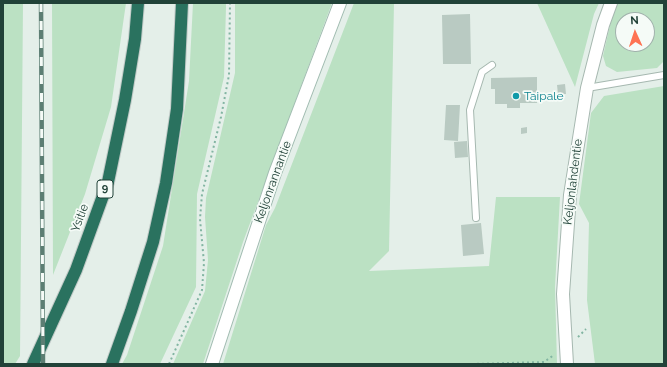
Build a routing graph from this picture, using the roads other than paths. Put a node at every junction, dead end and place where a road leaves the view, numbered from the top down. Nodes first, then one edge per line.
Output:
1 (138, 3) edge
2 (182, 3) edge
3 (340, 3) edge
4 (611, 3) edge
5 (492, 65) dead end
6 (664, 75) edge
7 (586, 88) junction
8 (476, 218) dead end
9 (33, 364) edge
10 (112, 364) edge
11 (212, 364) edge
12 (567, 364) edge

1 - 9 highway, Ysitie / 9
2 - 10 highway
3 - 11 street, Keljonrannantie
4 - 7 street, Keljonlahdentie
5 - 8 lane
6 - 7 lane
7 - 12 street, Keljonlahdentie

